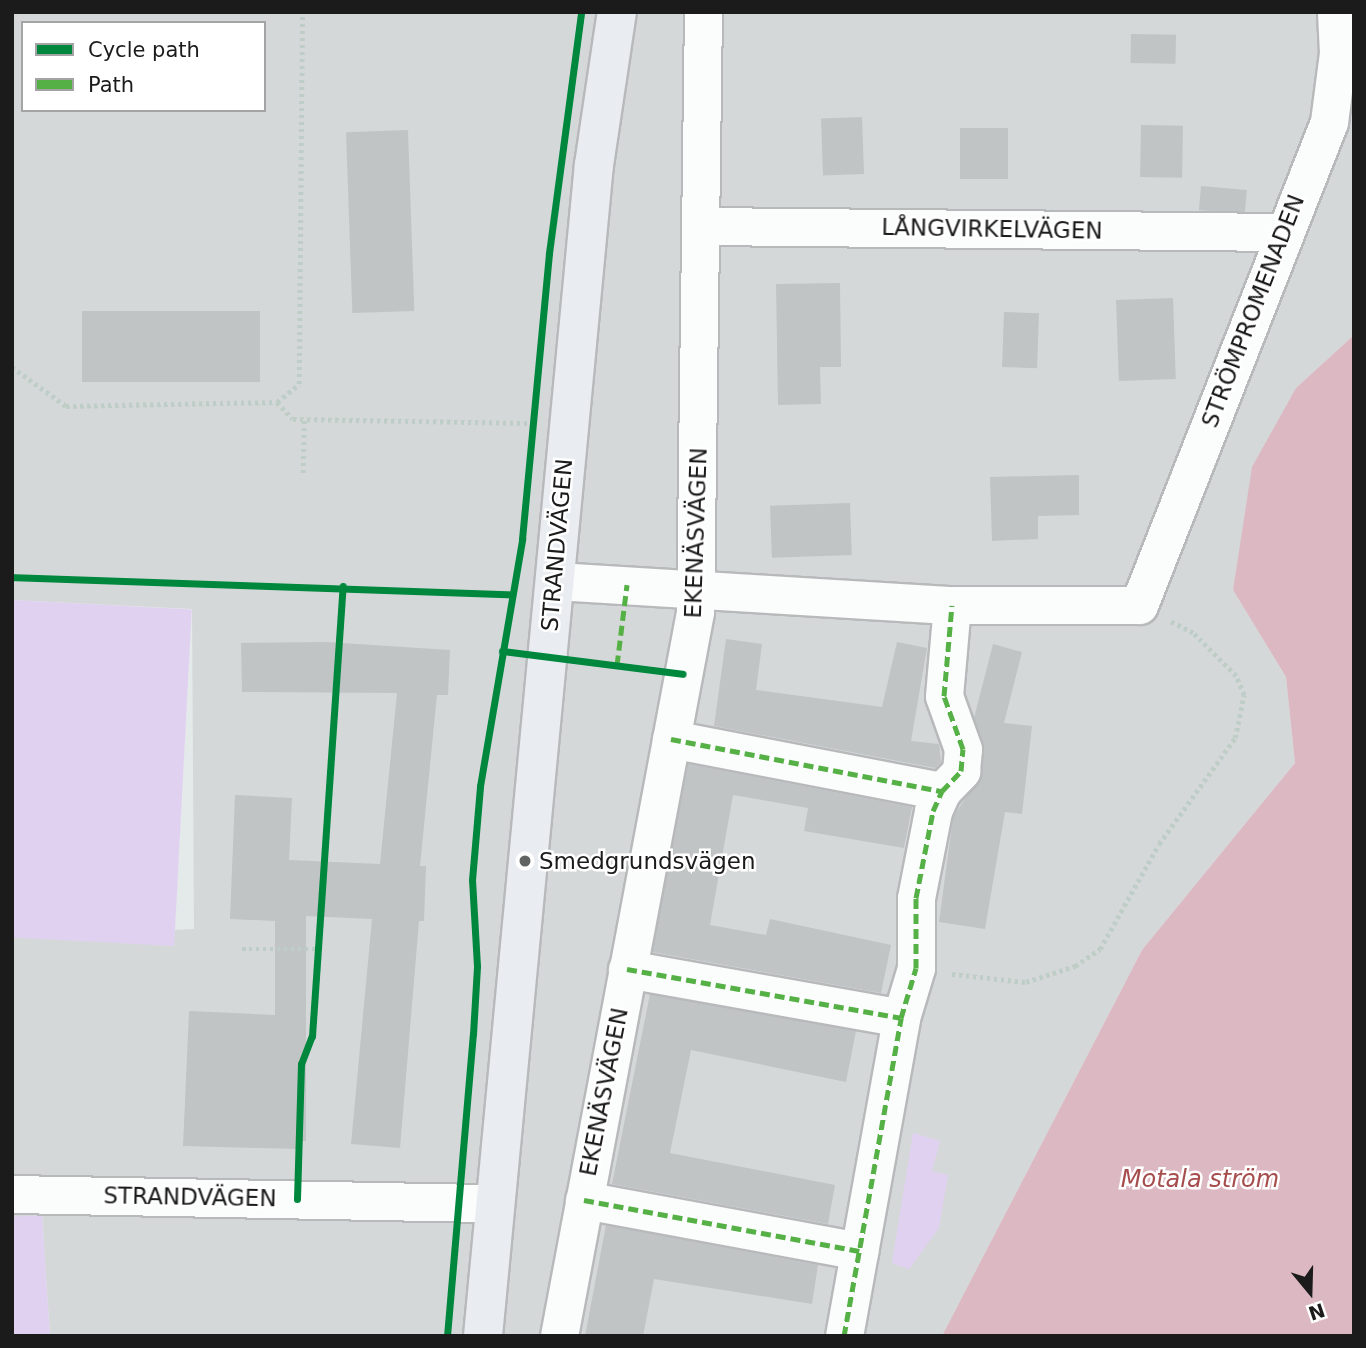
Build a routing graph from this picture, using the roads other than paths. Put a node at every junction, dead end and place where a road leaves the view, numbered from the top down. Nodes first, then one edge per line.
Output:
1 (617, 12) edge
2 (703, 12) edge
3 (1336, 12) edge
4 (702, 226) junction
5 (1283, 232) junction
6 (556, 581) junction
7 (697, 591) junction
8 (952, 605) junction
9 (671, 740) junction
10 (942, 791) junction
11 (628, 969) junction
12 (901, 1018) junction
13 (12, 1194) edge
14 (584, 1200) junction
15 (494, 1203) junction
16 (859, 1251) junction
17 (483, 1336) edge
18 (559, 1336) edge
19 (844, 1336) edge

1 - 6 street, STRANDVÄGEN
2 - 4 street, EKENÄSVÄGEN
3 - 5 street, STRÖMPROMENADEN
4 - 5 street, LÅNGVIRKELVÄGEN
4 - 7 street, EKENÄSVÄGEN
5 - 8 street, STRÖMPROMENADEN
6 - 7 street
6 - 15 street, STRANDVÄGEN
7 - 8 street
7 - 9 street, EKENÄSVÄGEN
8 - 10 street
9 - 10 street
9 - 11 street, EKENÄSVÄGEN
10 - 12 street
11 - 12 street
11 - 14 street, EKENÄSVÄGEN
12 - 16 street
13 - 15 street, STRANDVÄGEN
14 - 16 street
14 - 18 street, EKENÄSVÄGEN
15 - 17 street, STRANDVÄGEN
16 - 19 street

